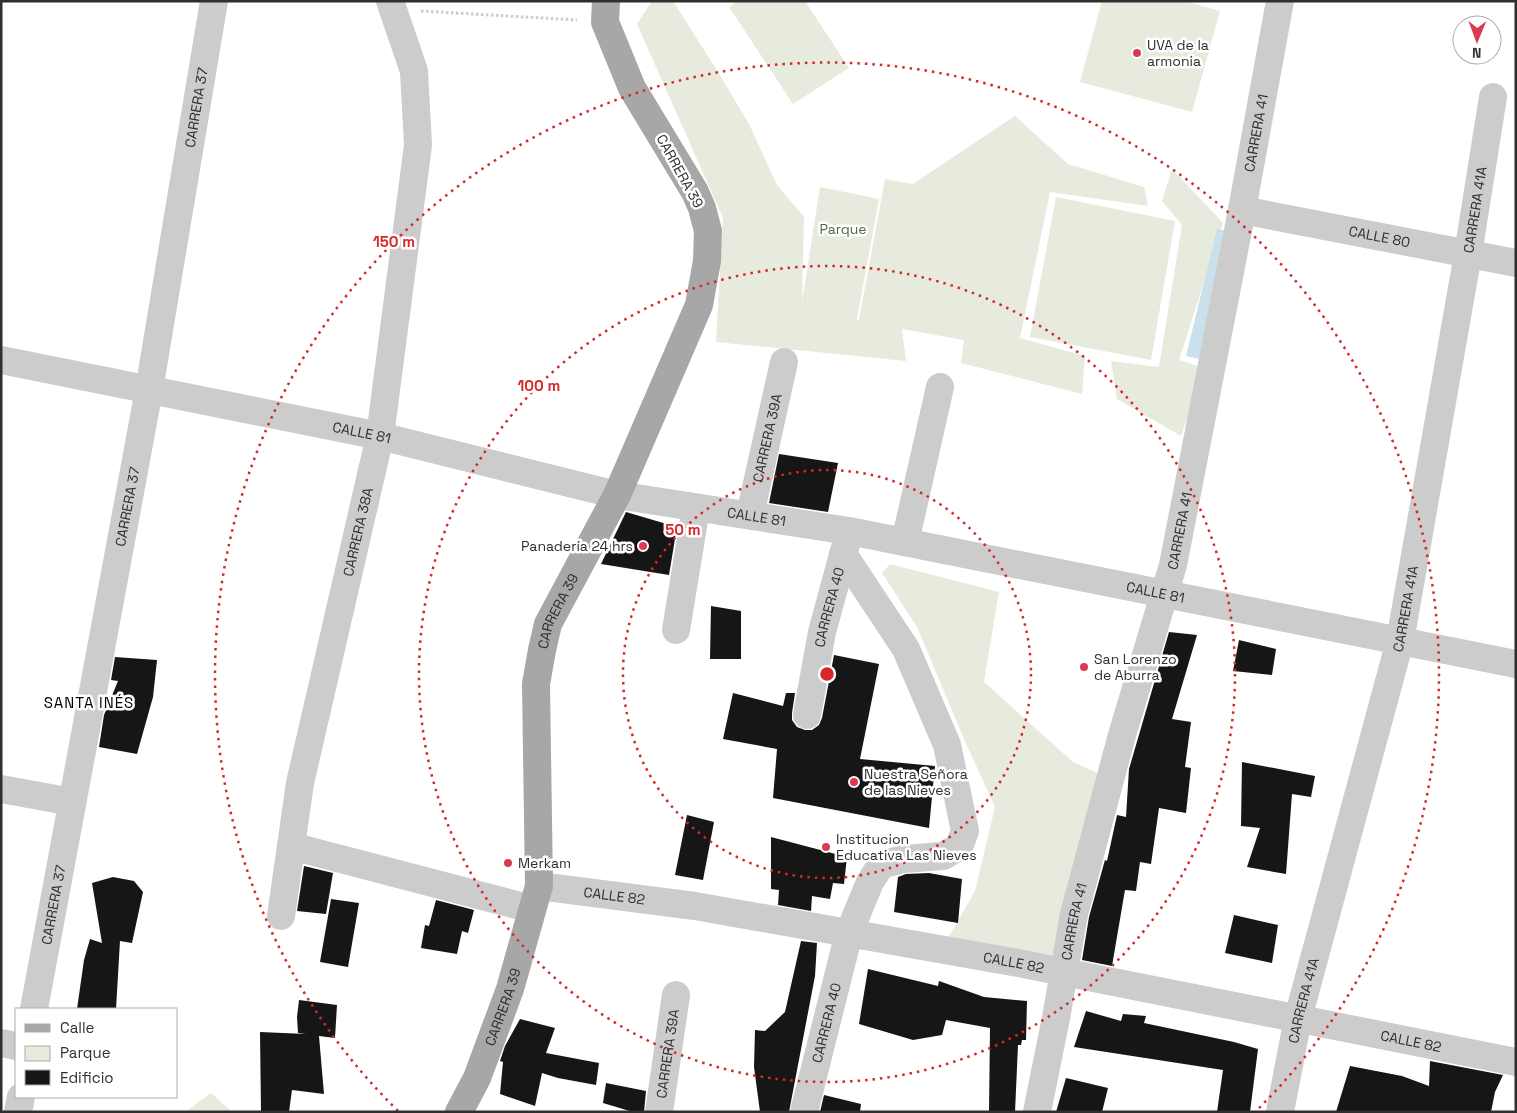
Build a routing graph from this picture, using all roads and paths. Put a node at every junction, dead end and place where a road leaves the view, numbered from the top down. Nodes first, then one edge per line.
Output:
1 (214, 1) edge
2 (1280, 1) edge
3 (392, 5) edge
4 (605, 12) edge
5 (1493, 97) dead end
6 (1242, 210) junction
7 (1468, 254) junction
8 (1516, 263) edge
9 (1, 360) edge
10 (784, 362) dead end
11 (940, 387) dead end
12 (150, 390) junction
13 (380, 436) junction
14 (617, 495) junction
15 (696, 508) junction
16 (750, 515) junction
17 (846, 542) junction
18 (905, 542) junction
19 (1164, 594) junction
20 (676, 630) dead end
21 (1400, 641) junction
22 (1516, 664) edge
23 (807, 715) dead end
24 (1, 789) edge
25 (72, 802) junction
26 (291, 846) junction
27 (536, 897) junction
28 (281, 916) dead end
29 (849, 933) junction
30 (1064, 971) junction
31 (676, 995) dead end
32 (34, 1008) edge
33 (1298, 1018) junction
34 (1, 1043) edge
35 (15, 1046) edge
36 (1516, 1062) edge
37 (21, 1098) edge
38 (18, 1112) edge
39 (458, 1112) edge
40 (659, 1112) edge
41 (804, 1112) edge
42 (1037, 1112) edge
43 (1280, 1112) edge

1 - 12 street, CARRERA 37
2 - 6 street, CARRERA 41
3 - 4 path
3 - 13 street, CARRERA 38A
4 - 14 main road, CARRERA 39
5 - 7 street, CARRERA 41A
6 - 7 street, CALLE 80
6 - 19 street, CARRERA 41
7 - 8 street, CALLE 80
7 - 21 street, CARRERA 41A
9 - 12 street, CALLE 81
10 - 16 street, CARRERA 39A
11 - 18 street
12 - 13 street, CALLE 81
12 - 25 street, CARRERA 37
13 - 14 street, CALLE 81
13 - 26 street, CARRERA 38A
14 - 15 street, CALLE 81
14 - 27 main road, CARRERA 39
15 - 16 street, CALLE 81
15 - 20 street
16 - 17 street, CALLE 81
17 - 18 street, CALLE 81
17 - 23 street, CARRERA 40
17 - 29 street, CARRERA 40
18 - 19 street, CALLE 81
19 - 21 street, CALLE 81
19 - 30 street, CARRERA 41
21 - 22 street, CALLE 81
21 - 33 street, CARRERA 41A
24 - 25 street
25 - 32 street, CARRERA 37
26 - 27 street, CALLE 82
26 - 28 street, CARRERA 38A
27 - 29 street, CALLE 82
27 - 39 main road, CARRERA 39
29 - 30 street, CALLE 82
29 - 41 street, CARRERA 40
30 - 33 street, CALLE 82
30 - 42 street, CARRERA 41
31 - 40 street, CARRERA 39A
33 - 36 street, CALLE 82
33 - 43 street, CARRERA 41A
34 - 35 street
37 - 38 street

